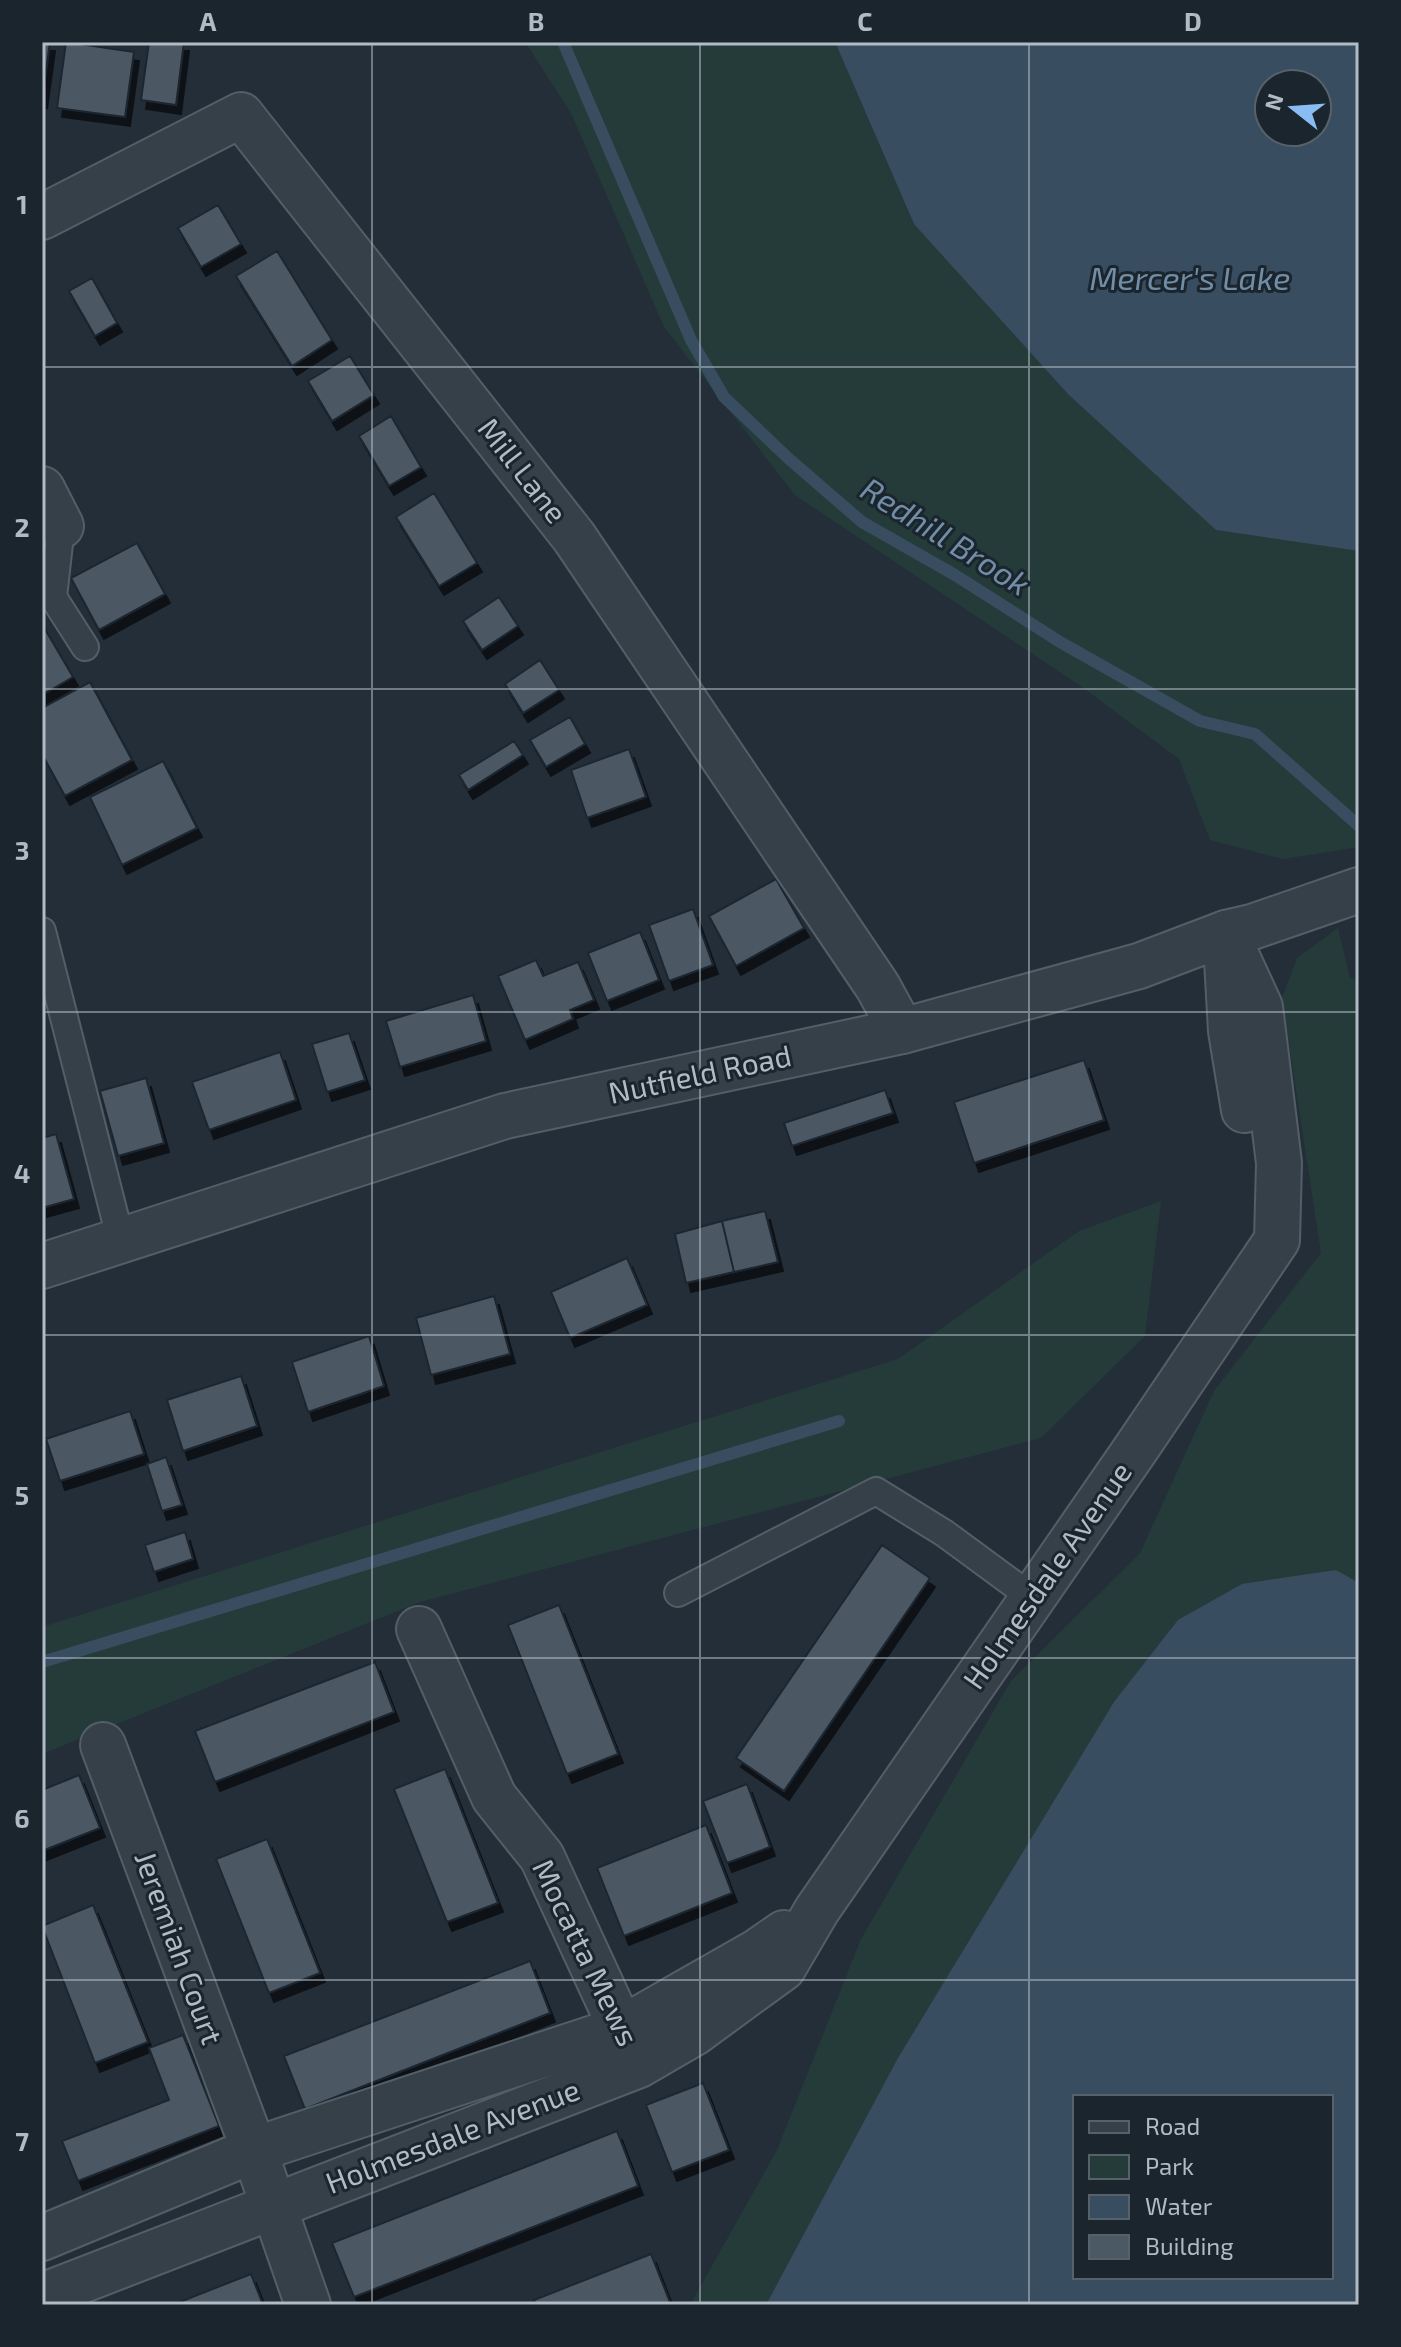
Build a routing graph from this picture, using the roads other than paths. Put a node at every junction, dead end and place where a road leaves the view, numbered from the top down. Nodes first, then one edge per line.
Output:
1 (42, 217) edge
2 (52, 507) edge
3 (85, 647) dead end
4 (1359, 890) edge
5 (42, 931) edge
6 (1226, 933) junction
7 (902, 1031) junction
8 (121, 1241) junction
9 (42, 1266) edge
10 (678, 1593) dead end
11 (1031, 1597) junction
12 (419, 1629) dead end
13 (103, 1745) dead end
14 (630, 2047) junction
15 (254, 2150) junction
16 (273, 2206) junction
17 (42, 2238) edge
18 (42, 2296) edge
19 (308, 2305) edge

1 - 7 street, Mill Lane
2 - 3 lane
4 - 6 street, Nutfield Road
5 - 8 lane
6 - 7 street, Nutfield Road
6 - 11 street, Holmesdale Avenue
7 - 8 street, Nutfield Road
8 - 9 street, Nutfield Road
10 - 11 lane
11 - 14 street, Holmesdale Avenue
12 - 14 street, Mocatta Mews
13 - 15 street, Jeremiah Court
14 - 15 street, Holmesdale Avenue
14 - 16 street, Holmesdale Avenue
15 - 16 street, Jeremiah Court
15 - 17 street, Holmesdale Avenue
16 - 18 street, Holmesdale Avenue
16 - 19 street, Jeremiah Court

